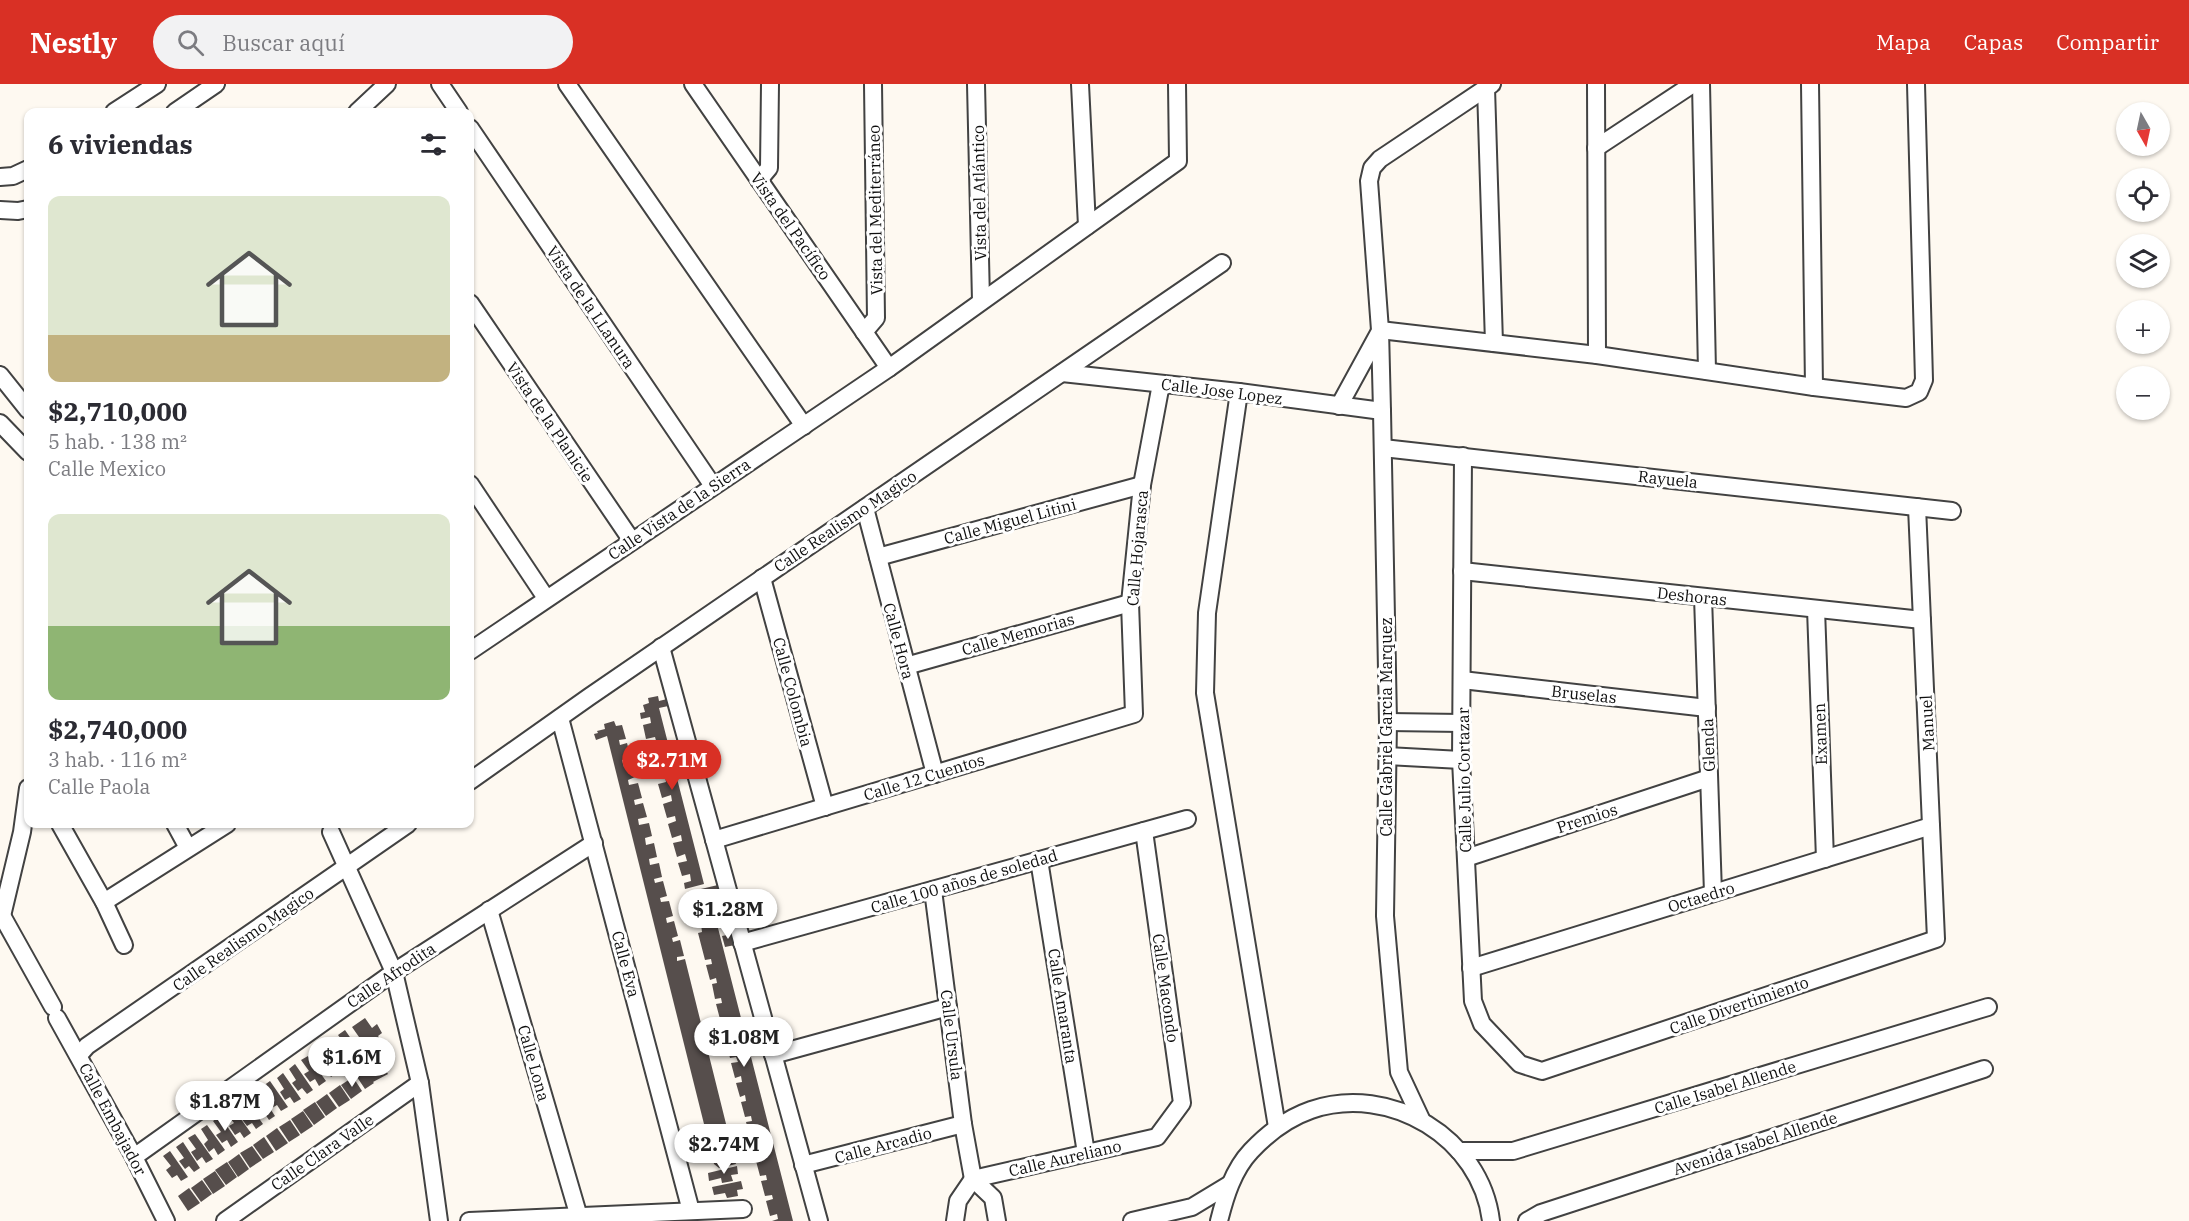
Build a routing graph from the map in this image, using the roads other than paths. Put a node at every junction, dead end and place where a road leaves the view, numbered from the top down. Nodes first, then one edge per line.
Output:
1 (157, 84) edge
2 (216, 84) edge
3 (387, 84) edge
4 (440, 84) edge
5 (567, 84) edge
6 (693, 84) edge
7 (770, 84) edge
8 (873, 84) edge
9 (976, 84) edge
10 (1080, 84) edge
11 (1177, 84) edge
12 (1596, 84) edge
13 (1693, 84) edge
14 (1701, 84) edge
15 (1810, 84) edge
16 (1916, 84) edge
17 (1489, 86) edge
18 (120, 108) edge
19 (181, 108) edge
20 (361, 108) edge
21 (456, 108) edge
22 (474, 134) edge
23 (1596, 148) junction
24 (24, 171) edge
25 (0, 177) edge
26 (759, 180) junction
27 (0, 210) edge
28 (24, 210) edge
29 (1087, 226) junction
30 (1222, 263) dead end
31 (981, 301) junction
32 (474, 309) edge
33 (1380, 330) junction
34 (864, 332) junction
35 (1494, 344) junction
36 (1597, 355) junction
37 (889, 368) junction
38 (1707, 371) junction
39 (1062, 373) junction
40 (0, 375) edge
41 (1161, 384) junction
42 (1814, 387) junction
43 (1239, 392) junction
44 (24, 405) edge
45 (1339, 406) junction
46 (1382, 411) junction
47 (0, 423) edge
48 (804, 426) junction
49 (24, 448) edge
50 (1383, 448) junction
51 (1463, 456) junction
52 (1142, 485) junction
53 (713, 486) junction
54 (474, 490) edge
55 (1917, 507) junction
56 (864, 508) junction
57 (1952, 511) dead end
58 (632, 541) junction
59 (878, 557) junction
60 (1462, 571) junction
61 (762, 578) junction
62 (1703, 597) junction
63 (546, 598) junction
64 (1130, 603) junction
65 (1816, 609) junction
66 (1922, 620) junction
67 (661, 647) junction
68 (474, 648) edge
69 (906, 666) junction
70 (1462, 680) junction
71 (1707, 708) junction
72 (1134, 714) joint
73 (560, 718) junction
74 (1388, 722) junction
75 (1462, 723) junction
76 (1387, 756) junction
77 (1461, 760) junction
78 (934, 774) junction
79 (474, 778) edge
80 (1709, 778) junction
81 (825, 807) junction
82 (24, 817) edge
83 (1187, 819) dead end
84 (1931, 826) junction
85 (62, 828) edge
86 (177, 828) edge
87 (220, 828) edge
88 (402, 828) edge
89 (1144, 831) junction
90 (331, 832) dead end
91 (714, 840) junction
92 (594, 843) junction
93 (188, 848) junction
94 (1466, 858) junction
95 (1825, 859) junction
96 (1040, 860) junction
97 (347, 866) junction
98 (933, 890) junction
99 (1713, 893) junction
100 (104, 902) junction
101 (489, 910) junction
102 (1, 914) edge
103 (1936, 939) joint
104 (742, 944) junction
105 (124, 945) dead end
106 (1471, 968) junction
107 (394, 972) junction
108 (948, 1007) junction
109 (1988, 1007) dead end
110 (79, 1055) junction
111 (773, 1055) junction
112 (1984, 1069) dead end
113 (1542, 1071) joint
114 (420, 1083) junction
115 (1421, 1119) junction
116 (963, 1124) junction
117 (1277, 1127) junction
118 (1157, 1137) joint
119 (1460, 1151) junction
120 (1086, 1153) junction
121 (134, 1157) junction
122 (803, 1165) junction
123 (973, 1179) junction
124 (1230, 1185) junction
125 (743, 1209) dead end
126 (691, 1211) junction
127 (579, 1217) junction
128 (166, 1221) edge
129 (225, 1221) edge
130 (439, 1221) edge
131 (469, 1221) edge
132 (819, 1221) edge
133 (955, 1221) edge
134 (997, 1221) edge
135 (1132, 1221) edge
136 (1219, 1221) edge
137 (1491, 1221) edge
138 (1527, 1221) edge

1 - 18 street
2 - 19 street
3 - 20 street
4 - 21 street
5 - 48 street
6 - 26 street, Vista del Pacífico
7 - 26 street
8 - 34 street, Vista del Mediterráneo
9 - 31 street, Vista del Atlántico
10 - 29 street
11 - 29 street, Calle Vista de la Sierra
12 - 23 street
13 - 23 street
14 - 38 street
15 - 42 street
16 - 42 street
17 - 33 street, Calle Gabriel Garcia Marquez
17 - 35 street
22 - 53 street, Vista de la LLanura
23 - 36 street
24 - 25 street
26 - 34 street, Vista del Pacífico
27 - 28 street
29 - 31 street, Calle Vista de la Sierra
30 - 39 street, Calle Realismo Magico
31 - 37 street, Calle Vista de la Sierra
32 - 58 street, Vista de la Planicie
33 - 35 street
33 - 45 street
33 - 46 street, Calle Gabriel Garcia Marquez
34 - 37 street, Vista del Pacífico
35 - 36 street
36 - 38 street
37 - 48 street, Calle Vista de la Sierra
38 - 42 street
39 - 41 street, Calle Jose Lopez
39 - 56 street, Calle Realismo Magico
40 - 44 street
41 - 43 street, Calle Jose Lopez
41 - 52 street, Calle Hojarasca
43 - 45 street, Calle Jose Lopez
43 - 117 street
45 - 46 street, Calle Jose Lopez
46 - 50 street, Calle Gabriel Garcia Marquez
47 - 49 street
48 - 53 street, Calle Vista de la Sierra
50 - 51 street, Rayuela
50 - 74 street, Calle Gabriel Garcia Marquez
51 - 55 street, Rayuela
51 - 60 street, Calle Julio Cortazar
52 - 59 street, Calle Miguel Litini
52 - 64 street, Calle Hojarasca
53 - 58 street, Calle Vista de la Sierra
54 - 63 street
55 - 57 street, Rayuela
55 - 66 street, Manuel
56 - 59 street, Calle Hora
56 - 61 street, Calle Realismo Magico
58 - 63 street, Calle Vista de la Sierra
59 - 69 street, Calle Hora
60 - 62 street, Deshoras
60 - 70 street, Calle Julio Cortazar
61 - 67 street, Calle Realismo Magico
61 - 81 street, Calle Colombia
62 - 65 street, Deshoras
62 - 71 street, Glenda
63 - 68 street, Calle Vista de la Sierra
64 - 69 street, Calle Memorias
64 - 72 street, Calle Hojarasca
65 - 66 street, Deshoras
65 - 95 street, Examen
66 - 84 street, Manuel
67 - 73 street, Calle Realismo Magico
67 - 91 street
69 - 78 street, Calle Hora
70 - 71 street, Bruselas
70 - 75 street, Calle Julio Cortazar
71 - 80 street, Glenda
72 - 78 street, Calle 12 Cuentos
73 - 79 street, Calle Realismo Magico
73 - 92 street, Calle Eva
74 - 75 street
74 - 76 street, Calle Gabriel Garcia Marquez
75 - 77 street, Calle Julio Cortazar
76 - 77 street
76 - 115 street, Calle Gabriel Garcia Marquez
77 - 94 street, Calle Julio Cortazar
78 - 81 street, Calle 12 Cuentos
80 - 94 street, Premios
80 - 99 street, Glenda
81 - 91 street, Calle 12 Cuentos
82 - 102 street
83 - 89 street, Calle 100 años de soledad
84 - 95 street, Octaedro
84 - 103 street, Manuel
85 - 100 street
86 - 93 street
87 - 93 street
88 - 97 street, Calle Realismo Magico
89 - 96 street, Calle 100 años de soledad
89 - 118 street, Calle Macondo
90 - 97 street
91 - 104 street
92 - 101 street, Calle Afrodita
92 - 126 street, Calle Eva
93 - 100 street
94 - 106 street, Calle Julio Cortazar
95 - 99 street, Octaedro
96 - 98 street, Calle 100 años de soledad
96 - 120 street, Calle Amaranta
97 - 107 street
97 - 110 street, Calle Realismo Magico
98 - 104 street, Calle 100 años de soledad
98 - 108 street, Calle Ursula
99 - 106 street, Octaedro
100 - 105 street
101 - 107 street, Calle Afrodita
101 - 127 street, Calle Lona
102 - 110 street, Calle Embajador
103 - 113 street, Calle Divertimiento
104 - 111 street
106 - 113 street, Calle Julio Cortazar
107 - 114 street
107 - 121 street, Calle Afrodita
108 - 111 street
108 - 116 street, Calle Ursula
109 - 119 street, Calle Isabel Allende
110 - 121 street, Calle Embajador
111 - 122 street
112 - 138 street, Avenida Isabel Allende
114 - 129 street, Calle Clara Valle
114 - 130 street
115 - 117 street
115 - 119 street
116 - 122 street, Calle Arcadio
116 - 123 street, Calle Ursula
117 - 124 street
118 - 120 street, Calle Aureliano
119 - 137 street
120 - 123 street, Calle Aureliano
121 - 128 street, Calle Embajador
122 - 132 street
123 - 133 street
123 - 134 street
124 - 135 street
124 - 136 street
125 - 126 street
126 - 127 street
127 - 131 street

